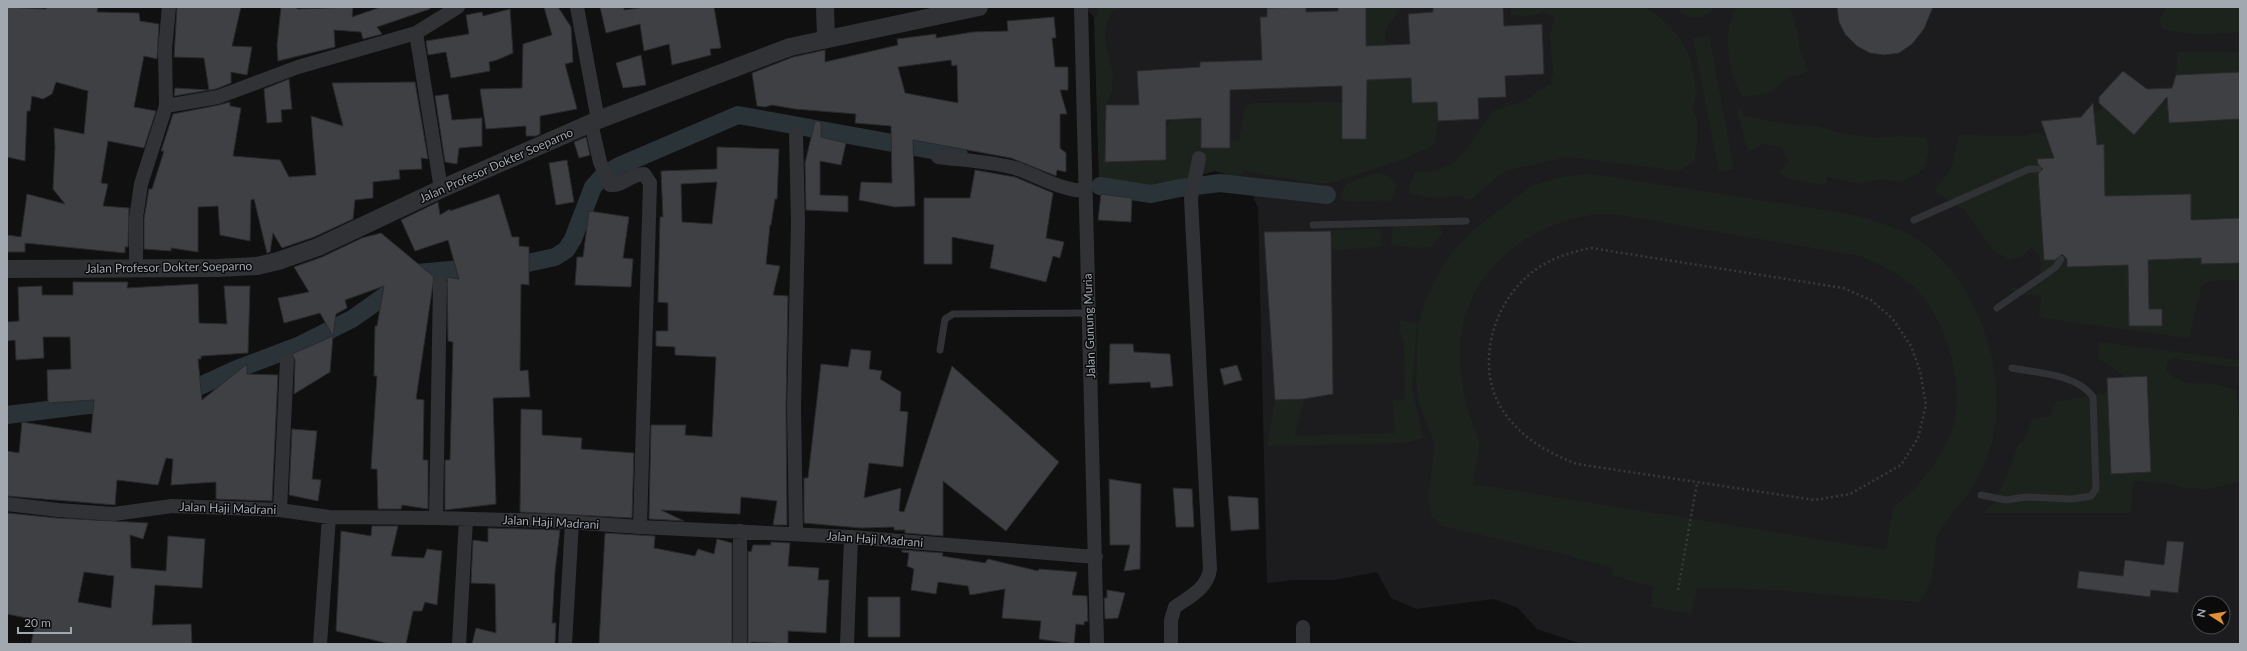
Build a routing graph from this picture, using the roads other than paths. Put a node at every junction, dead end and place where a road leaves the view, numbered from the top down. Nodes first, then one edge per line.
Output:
1 (169, 7) edge
2 (458, 7) edge
3 (577, 7) edge
4 (824, 7) edge
5 (979, 7) edge
6 (1080, 7) edge
7 (416, 33) junction
8 (826, 38) junction
9 (166, 106) junction
10 (594, 121) junction
11 (796, 134) dead end
12 (938, 157) dead end
13 (1200, 158) dead end
14 (2038, 169) dead end
15 (440, 189) junction
16 (1085, 191) junction
17 (1466, 220) dead end
18 (1914, 220) dead end
19 (1313, 226) dead end
20 (2061, 260) dead end
21 (7, 269) edge
22 (136, 270) junction
23 (440, 283) dead end
24 (1997, 308) dead end
25 (1088, 313) junction
26 (940, 350) dead end
27 (287, 360) dead end
28 (2012, 368) dead end
29 (1981, 495) dead end
30 (7, 504) edge
31 (280, 510) junction
32 (329, 517) junction
33 (436, 518) junction
34 (466, 519) junction
35 (572, 522) junction
36 (640, 527) junction
37 (740, 532) junction
38 (796, 534) junction
39 (851, 537) junction
40 (1096, 557) junction
41 (1303, 627) dead end
42 (320, 644) edge
43 (459, 644) edge
44 (565, 644) edge
45 (740, 644) edge
46 (847, 644) edge
47 (1097, 644) edge
48 (1171, 644) edge
49 (1303, 644) edge

1 - 9 street
2 - 7 street
3 - 10 street
4 - 8 street
5 - 8 street, Jalan Profesor Dokter Soeparno
6 - 16 street, Jalan Gunung Muria
7 - 9 street
7 - 15 street
8 - 10 street, Jalan Profesor Dokter Soeparno
9 - 22 street
10 - 15 street, Jalan Profesor Dokter Soeparno
10 - 36 street
11 - 38 street
12 - 16 street
13 - 48 street
14 - 18 lane
15 - 22 street, Jalan Profesor Dokter Soeparno
16 - 25 street, Jalan Gunung Muria
17 - 19 lane
20 - 24 lane
21 - 22 street, Jalan Profesor Dokter Soeparno
23 - 33 street
25 - 26 lane
25 - 40 street, Jalan Gunung Muria
27 - 31 street
28 - 29 lane
30 - 31 street, Jalan Haji Madrani
31 - 32 street, Jalan Haji Madrani
32 - 33 street, Jalan Haji Madrani
32 - 42 street
33 - 34 street, Jalan Haji Madrani
34 - 35 street, Jalan Haji Madrani
34 - 43 street
35 - 36 street, Jalan Haji Madrani
35 - 44 street
36 - 37 street, Jalan Haji Madrani
37 - 38 street, Jalan Haji Madrani
37 - 45 street
38 - 39 street, Jalan Haji Madrani
39 - 40 street, Jalan Haji Madrani
39 - 46 street
40 - 47 street, Jalan Gunung Muria
41 - 49 street

